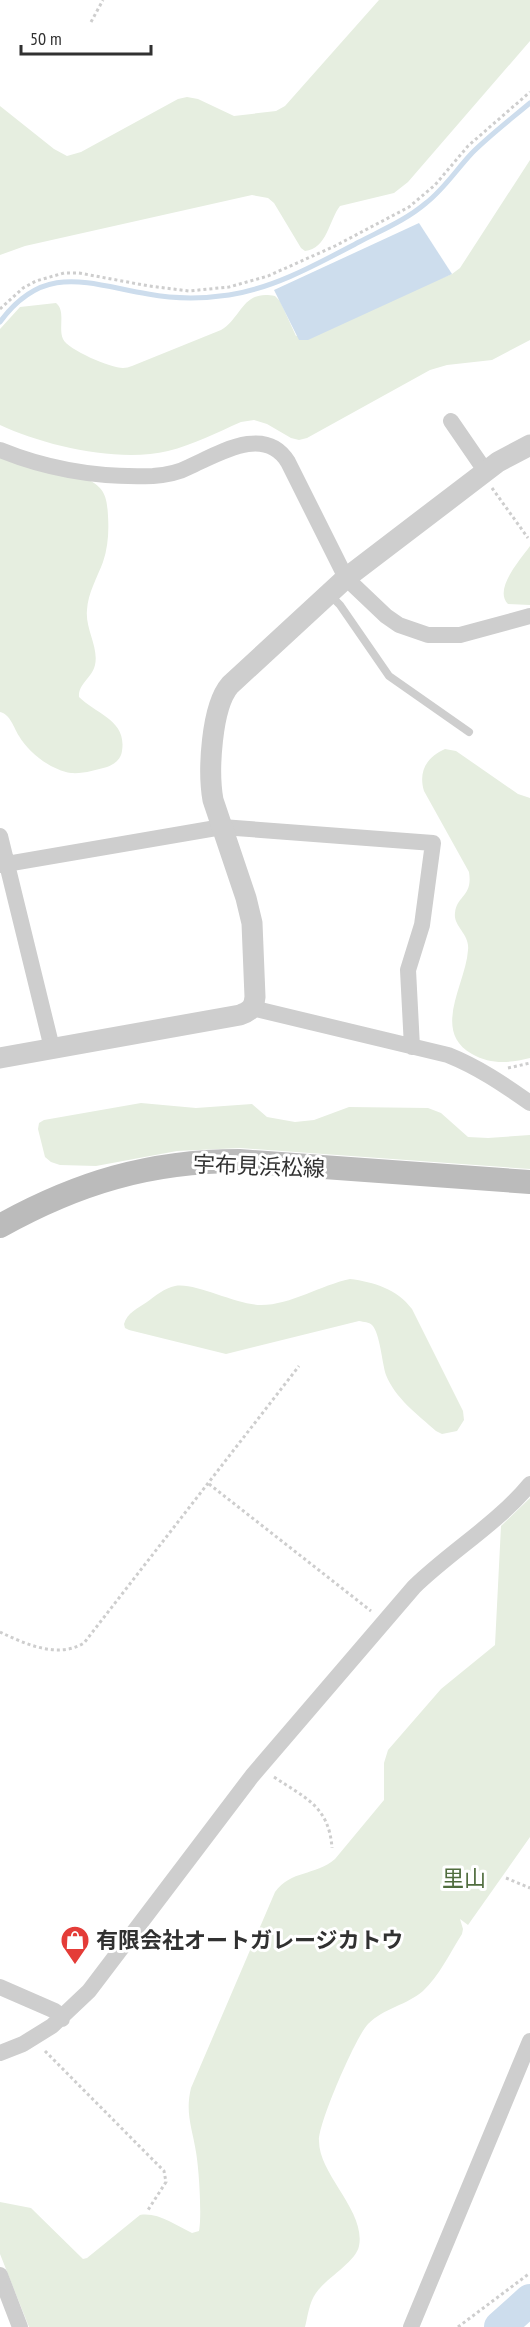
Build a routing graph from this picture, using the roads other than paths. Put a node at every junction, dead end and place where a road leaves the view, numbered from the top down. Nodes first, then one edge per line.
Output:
1 (451, 421) dead end
2 (530, 445) edge
3 (0, 450) edge
4 (484, 473) junction
5 (346, 578) junction
6 (329, 594) junction
7 (530, 616) edge
8 (469, 732) dead end
9 (222, 827) junction
10 (0, 836) edge
11 (3, 864) edge
12 (252, 1008) junction
13 (412, 1047) junction
14 (52, 1048) junction
15 (0, 1058) edge
16 (530, 1103) edge
17 (530, 1182) edge
18 (0, 1226) edge
19 (530, 1484) edge
20 (0, 1987) edge
21 (62, 2019) junction
22 (530, 2041) edge
23 (0, 2053) edge
24 (0, 2275) edge
25 (20, 2327) edge
26 (411, 2327) edge

1 - 4 street
2 - 4 street
3 - 5 street
4 - 5 street
5 - 6 street
5 - 7 street
6 - 8 lane
6 - 9 street
9 - 11 street
9 - 12 street
9 - 13 street
10 - 11 street
11 - 14 street
12 - 13 street
12 - 14 street
13 - 16 street
14 - 15 street
17 - 18 main road, 宇布見浜松線
19 - 21 street
20 - 21 street
21 - 23 street
22 - 26 street
24 - 25 street

